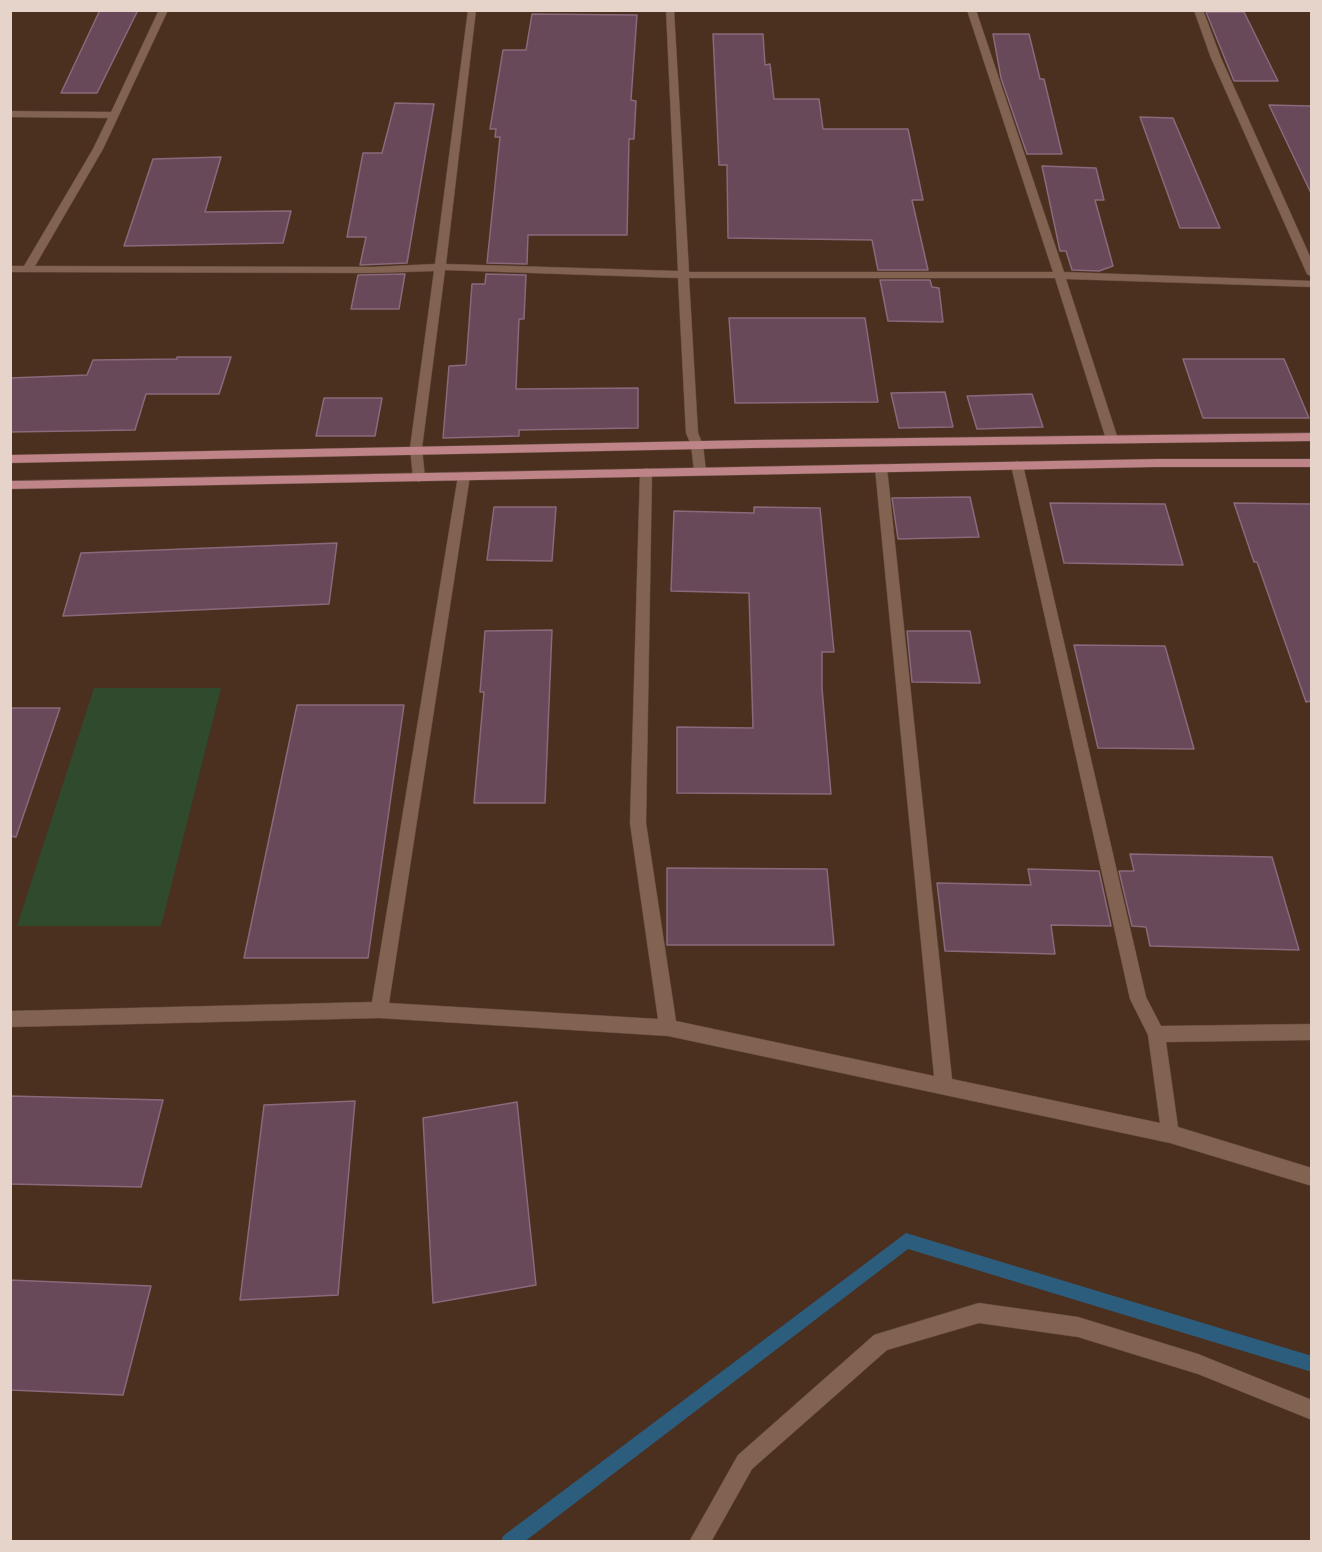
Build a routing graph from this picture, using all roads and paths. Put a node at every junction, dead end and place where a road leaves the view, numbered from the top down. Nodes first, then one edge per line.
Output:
1 (164, 10) edge
2 (472, 10) edge
3 (670, 10) edge
4 (971, 10) edge
5 (1198, 10) edge
6 (10, 114) edge
7 (114, 115) junction
8 (440, 267) junction
9 (10, 269) edge
10 (28, 269) junction
11 (1311, 274) edge
12 (684, 275) junction
13 (1059, 275) junction
14 (1311, 284) edge
15 (1311, 437) edge
16 (1112, 438) junction
17 (697, 445) junction
18 (418, 451) junction
19 (10, 459) edge
20 (1311, 463) edge
21 (1017, 465) junction
22 (881, 468) junction
23 (700, 471) junction
24 (646, 472) junction
25 (464, 476) junction
26 (419, 477) junction
27 (10, 485) edge
28 (378, 1010) junction
29 (10, 1019) edge
30 (668, 1028) junction
31 (1311, 1032) edge
32 (1156, 1034) junction
33 (944, 1088) junction
34 (1170, 1134) junction
35 (1311, 1177) edge
36 (1311, 1410) edge
37 (699, 1542) edge

1 - 7 street
2 - 8 street
3 - 12 street
4 - 13 street
5 - 11 street
6 - 7 street
7 - 10 street
8 - 10 street
8 - 12 street
8 - 18 street
9 - 10 street
12 - 13 street
12 - 17 street
13 - 14 street
13 - 16 street
15 - 16 main road
16 - 17 main road
17 - 18 main road
17 - 23 street
18 - 19 main road
18 - 26 street
20 - 21 main road
21 - 22 main road
21 - 32 street
22 - 23 main road
22 - 33 street
23 - 24 main road
24 - 25 main road
24 - 30 street
25 - 26 main road
25 - 28 street
26 - 27 main road
28 - 29 street
28 - 30 street
30 - 33 street
31 - 32 street
32 - 34 street
33 - 34 street
34 - 35 street
36 - 37 street

